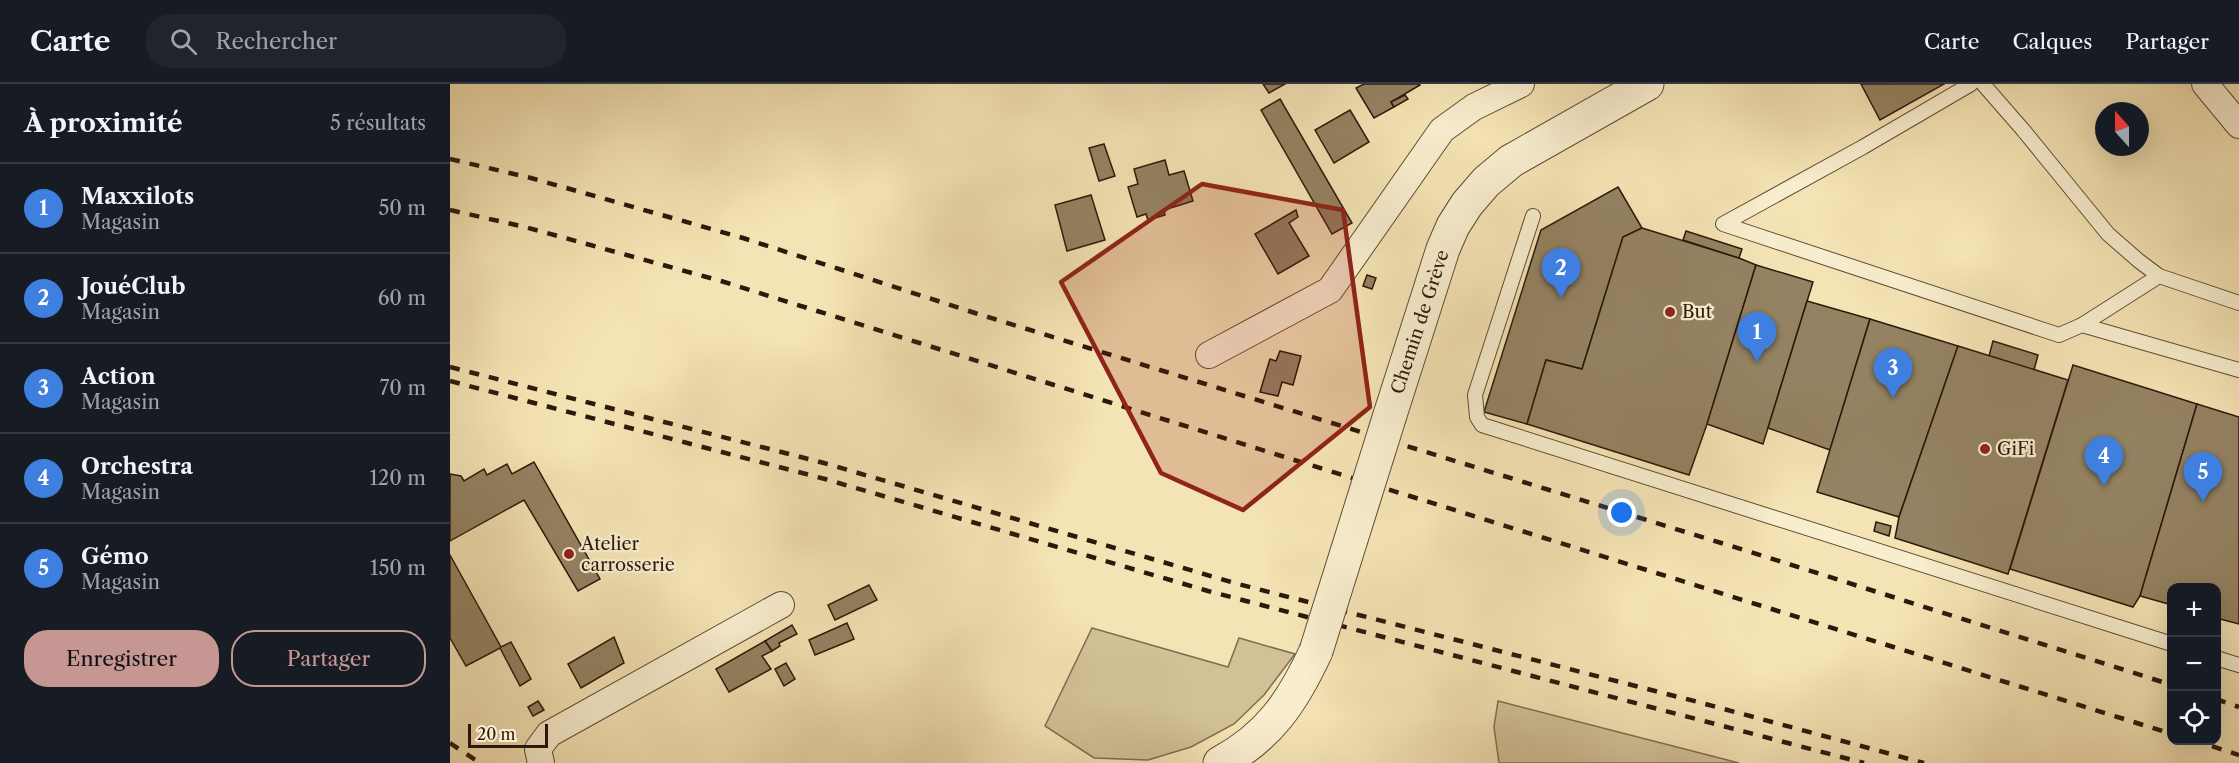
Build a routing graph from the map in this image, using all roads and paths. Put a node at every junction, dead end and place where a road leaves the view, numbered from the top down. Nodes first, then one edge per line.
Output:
1 (1521, 84) edge
2 (1647, 84) edge
3 (1971, 84) edge
4 (1983, 84) edge
5 (2205, 84) edge
6 (2239, 125) edge
7 (1533, 216) dead end
8 (2159, 276) junction
9 (2239, 303) edge
10 (2082, 325) junction
11 (1209, 355) dead end
12 (2239, 370) edge
13 (781, 605) dead end
14 (2167, 642) edge
15 (2221, 659) edge
16 (2239, 665) edge
17 (541, 763) edge
18 (1220, 763) edge

1 - 11 street
2 - 18 street, Chemin de Grève, bridge
3 - 10 lane
4 - 8 lane
5 - 6 street
7 - 14 lane
8 - 9 lane
8 - 10 lane
10 - 12 lane
13 - 17 street
15 - 16 lane

